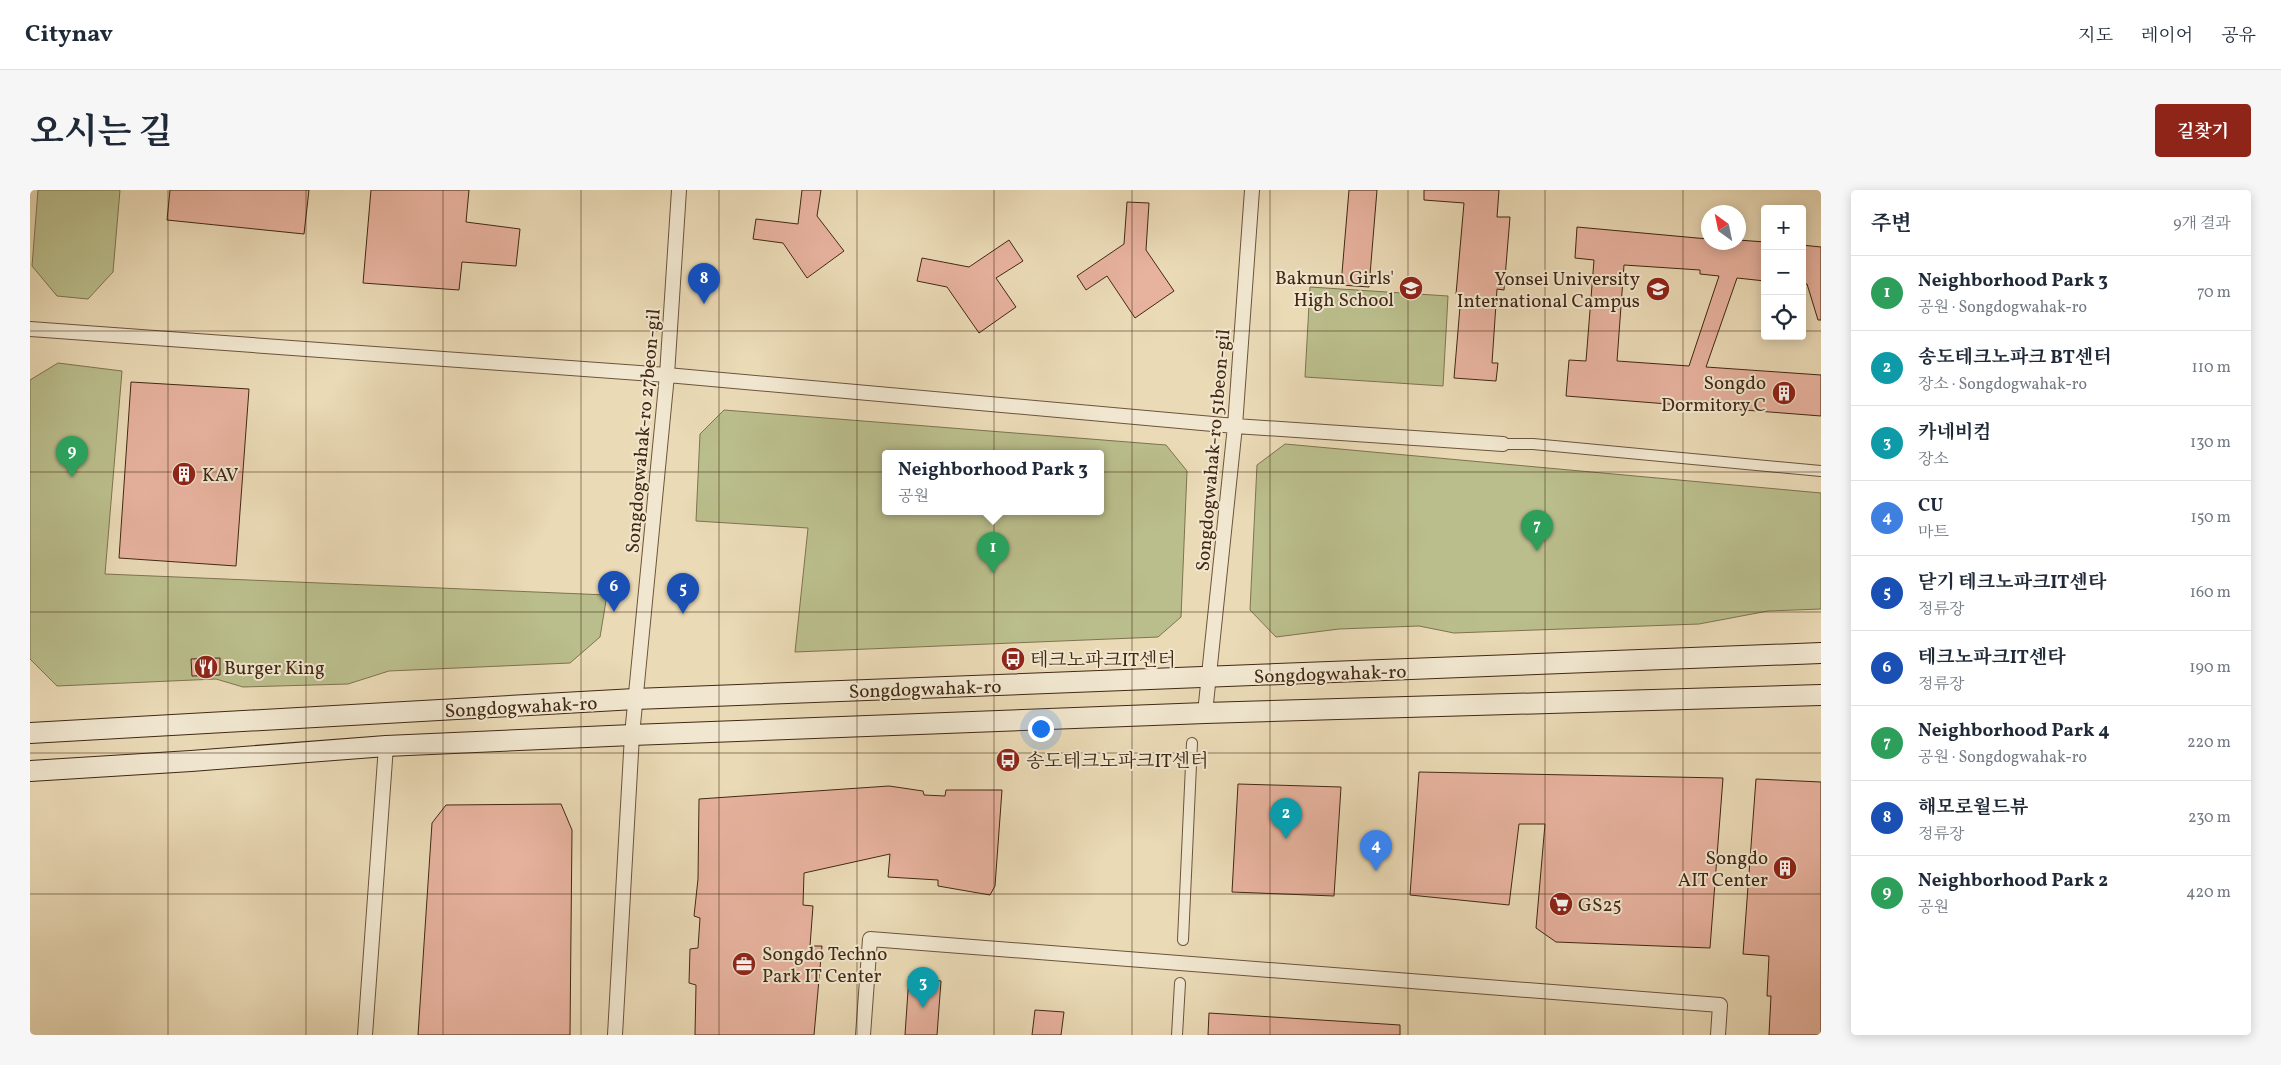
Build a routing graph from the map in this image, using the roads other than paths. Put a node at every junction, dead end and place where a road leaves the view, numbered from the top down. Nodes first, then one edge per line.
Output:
1 (679, 190) edge
2 (1252, 190) edge
3 (30, 329) edge
4 (667, 375) junction
5 (1235, 426) junction
6 (1503, 444) joint
7 (1821, 471) edge
8 (1821, 653) edge
9 (1209, 678) junction
10 (1821, 695) edge
11 (635, 700) junction
12 (1205, 713) junction
13 (30, 733) edge
14 (632, 735) junction
15 (1192, 743) dead end
16 (386, 746) junction
17 (30, 771) edge
18 (1183, 940) dead end
19 (1180, 983) dead end
20 (365, 1035) edge
21 (615, 1035) edge
22 (863, 1035) edge
23 (1177, 1035) edge
24 (1718, 1035) edge

1 - 4 street, Songdogwahak-ro 27beon-gil
2 - 5 street, Songdogwahak-ro 51beon-gil
3 - 4 street
4 - 5 street
4 - 11 street, Songdogwahak-ro 27beon-gil
5 - 6 street
5 - 9 street, Songdogwahak-ro 51beon-gil
6 - 7 street
8 - 9 main road, Songdogwahak-ro
9 - 11 main road, Songdogwahak-ro
9 - 12 street, Songdogwahak-ro 51beon-gil
10 - 12 main road, Songdogwahak-ro
11 - 13 main road, Songdogwahak-ro
11 - 14 street, Songdogwahak-ro 27beon-gil
12 - 14 main road, Songdogwahak-ro
14 - 16 main road, Songdogwahak-ro
14 - 21 street, Songdogwahak-ro 27beon-gil
15 - 18 street
16 - 17 main road, Songdogwahak-ro
16 - 20 street
19 - 23 street
22 - 24 street

